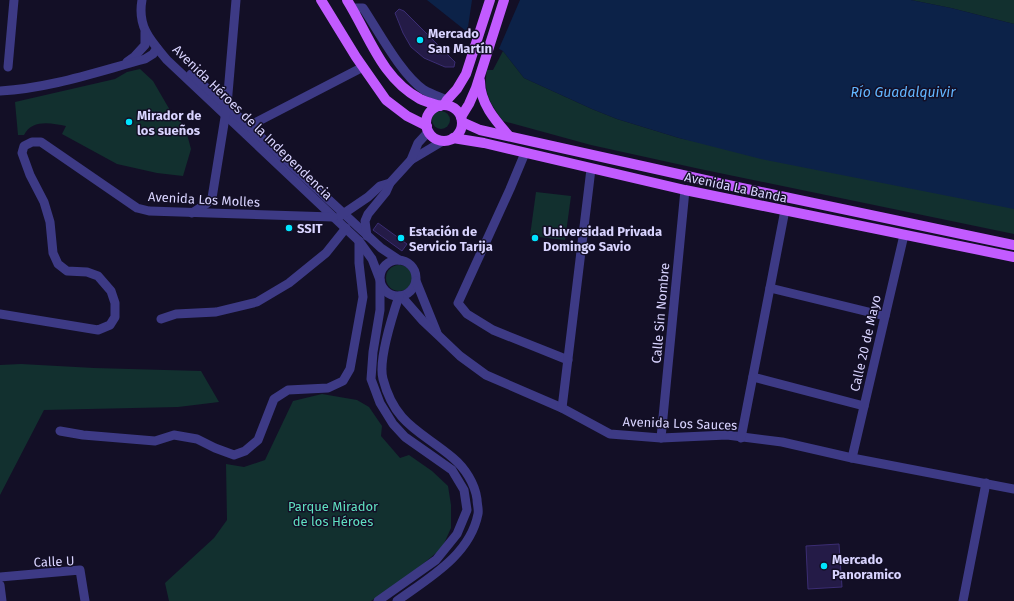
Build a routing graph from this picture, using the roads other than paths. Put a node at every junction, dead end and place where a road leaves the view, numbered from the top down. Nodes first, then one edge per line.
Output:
1 (14, 0) edge
2 (142, 0) edge
3 (236, 0) edge
4 (321, 0) edge
5 (490, 0) edge
6 (504, 0) edge
7 (350, 4) edge
8 (145, 32) junction
9 (157, 48) junction
10 (122, 65) junction
11 (8, 67) dead end
12 (363, 67) junction
13 (482, 68) junction
14 (0, 91) edge
15 (444, 104) junction
16 (226, 110) junction
17 (461, 119) junction
18 (249, 126) junction
19 (428, 128) junction
20 (509, 136) junction
21 (448, 140) junction
22 (525, 153) junction
23 (411, 160) junction
24 (591, 169) junction
25 (390, 183) junction
26 (685, 190) junction
27 (212, 198) junction
28 (785, 210) junction
29 (192, 212) junction
30 (220, 213) junction
31 (338, 217) junction
32 (346, 228) junction
33 (904, 235) junction
34 (367, 236) junction
35 (359, 241) junction
36 (1014, 244) edge
37 (1014, 258) edge
38 (399, 260) junction
39 (380, 281) junction
40 (416, 281) junction
41 (770, 288) junction
42 (400, 296) junction
43 (0, 314) edge
44 (885, 316) junction
45 (161, 319) dead end
46 (439, 336) junction
47 (568, 360) junction
48 (753, 377) junction
49 (864, 406) junction
50 (562, 408) junction
51 (60, 431) dead end
52 (661, 438) junction
53 (741, 438) junction
54 (852, 458) junction
55 (986, 483) junction
56 (1014, 488) edge
57 (0, 577) edge
58 (0, 585) edge
59 (2, 601) edge
60 (85, 601) edge
61 (378, 601) edge
62 (398, 601) edge
63 (963, 601) edge

1 - 11 street
2 - 8 street
3 - 16 street
4 - 12 main road
5 - 15 main road
6 - 13 main road
7 - 15 street
7 - 15 main road
8 - 9 street
8 - 10 street
9 - 10 street
9 - 16 street, Avenida Héroes de la Independencia
10 - 14 street
12 - 18 street
12 - 19 main road
13 - 17 main road
13 - 20 main road
15 - 17 main road
15 - 19 main road
16 - 18 street, Avenida Héroes de la Independencia
16 - 27 street
16 - 31 street, Avenida Héroes de la Independencia
17 - 20 main road, Avenida La Banda
17 - 21 main road
18 - 31 street, Avenida Héroes de la Independencia
19 - 21 main road
19 - 23 street
20 - 36 main road, Avenida La Banda
21 - 22 main road, Avenida La Banda
21 - 23 street
22 - 24 main road, Avenida La Banda
22 - 47 street
23 - 25 street
24 - 26 main road, Avenida La Banda
24 - 47 street
25 - 31 street
25 - 34 street
26 - 28 main road, Avenida La Banda
26 - 52 street, Calle Sin Nombre
27 - 29 street
27 - 30 street
28 - 33 main road, Avenida La Banda
28 - 41 street
29 - 30 street, Avenida Los Molles
29 - 43 street, Avenida Los Molles
30 - 31 street, Avenida Los Molles
31 - 32 street, Avenida Héroes de la Independencia
31 - 34 street, Avenida Héroes de la Independencia
32 - 35 street, Avenida Héroes de la Independencia
32 - 45 street
33 - 37 main road, Avenida La Banda
33 - 44 street, Calle 20 de Mayo
34 - 38 street, Avenida Héroes de la Independencia
35 - 39 street, Avenida Héroes de la Independencia
35 - 51 street
38 - 39 street
38 - 40 street
39 - 42 street
39 - 61 street, Avenida Héroes de la Independencia
40 - 42 street
40 - 46 street, Avenida Los Sauces
41 - 44 street
41 - 48 street
42 - 46 street, Avenida Los Sauces
42 - 62 street
44 - 49 street, Calle 20 de Mayo
46 - 50 street, Avenida Los Sauces
47 - 50 street
48 - 49 street
48 - 53 street
49 - 54 street, Calle 20 de Mayo
50 - 52 street, Avenida Los Sauces
52 - 53 street, Avenida Los Sauces
53 - 54 street, Avenida Los Sauces
54 - 55 street, Avenida Los Sauces
55 - 56 street, Avenida Los Sauces
55 - 63 street
57 - 60 street, Calle U
58 - 59 street

